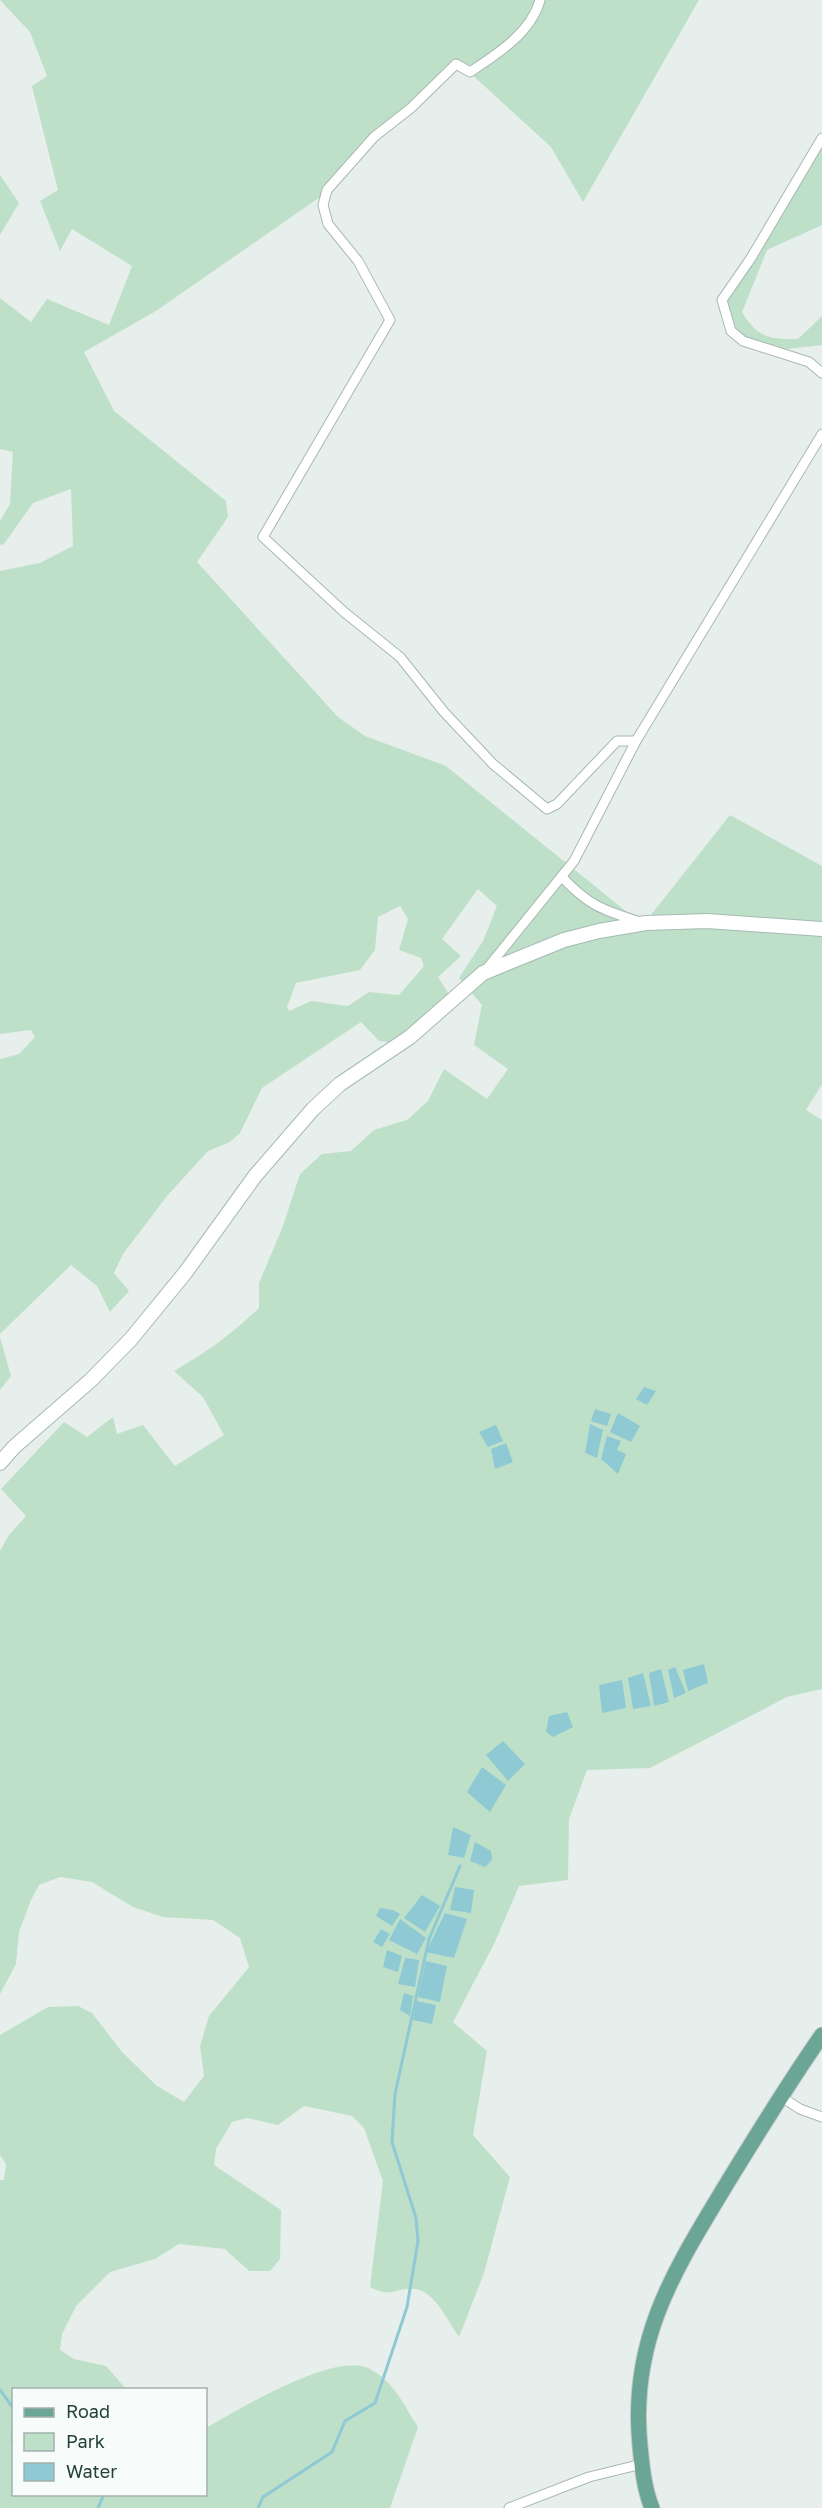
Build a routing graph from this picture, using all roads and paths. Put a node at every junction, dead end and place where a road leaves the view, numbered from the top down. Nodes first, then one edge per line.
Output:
1 (540, 0) edge
2 (822, 138) edge
3 (822, 373) edge
4 (822, 434) edge
5 (636, 741) junction
6 (562, 876) junction
7 (646, 923) junction
8 (822, 930) edge
9 (483, 973) junction
10 (0, 1463) edge
11 (822, 2035) edge
12 (780, 2096) junction
13 (822, 2117) edge
14 (642, 2464) junction
15 (509, 2508) edge
16 (652, 2508) edge

1 - 5 street
2 - 3 street
4 - 5 street
5 - 6 street
6 - 7 street
6 - 9 street
7 - 8 street
7 - 9 street
9 - 10 street
11 - 12 main road
12 - 13 street
12 - 14 main road
14 - 15 street
14 - 16 main road

